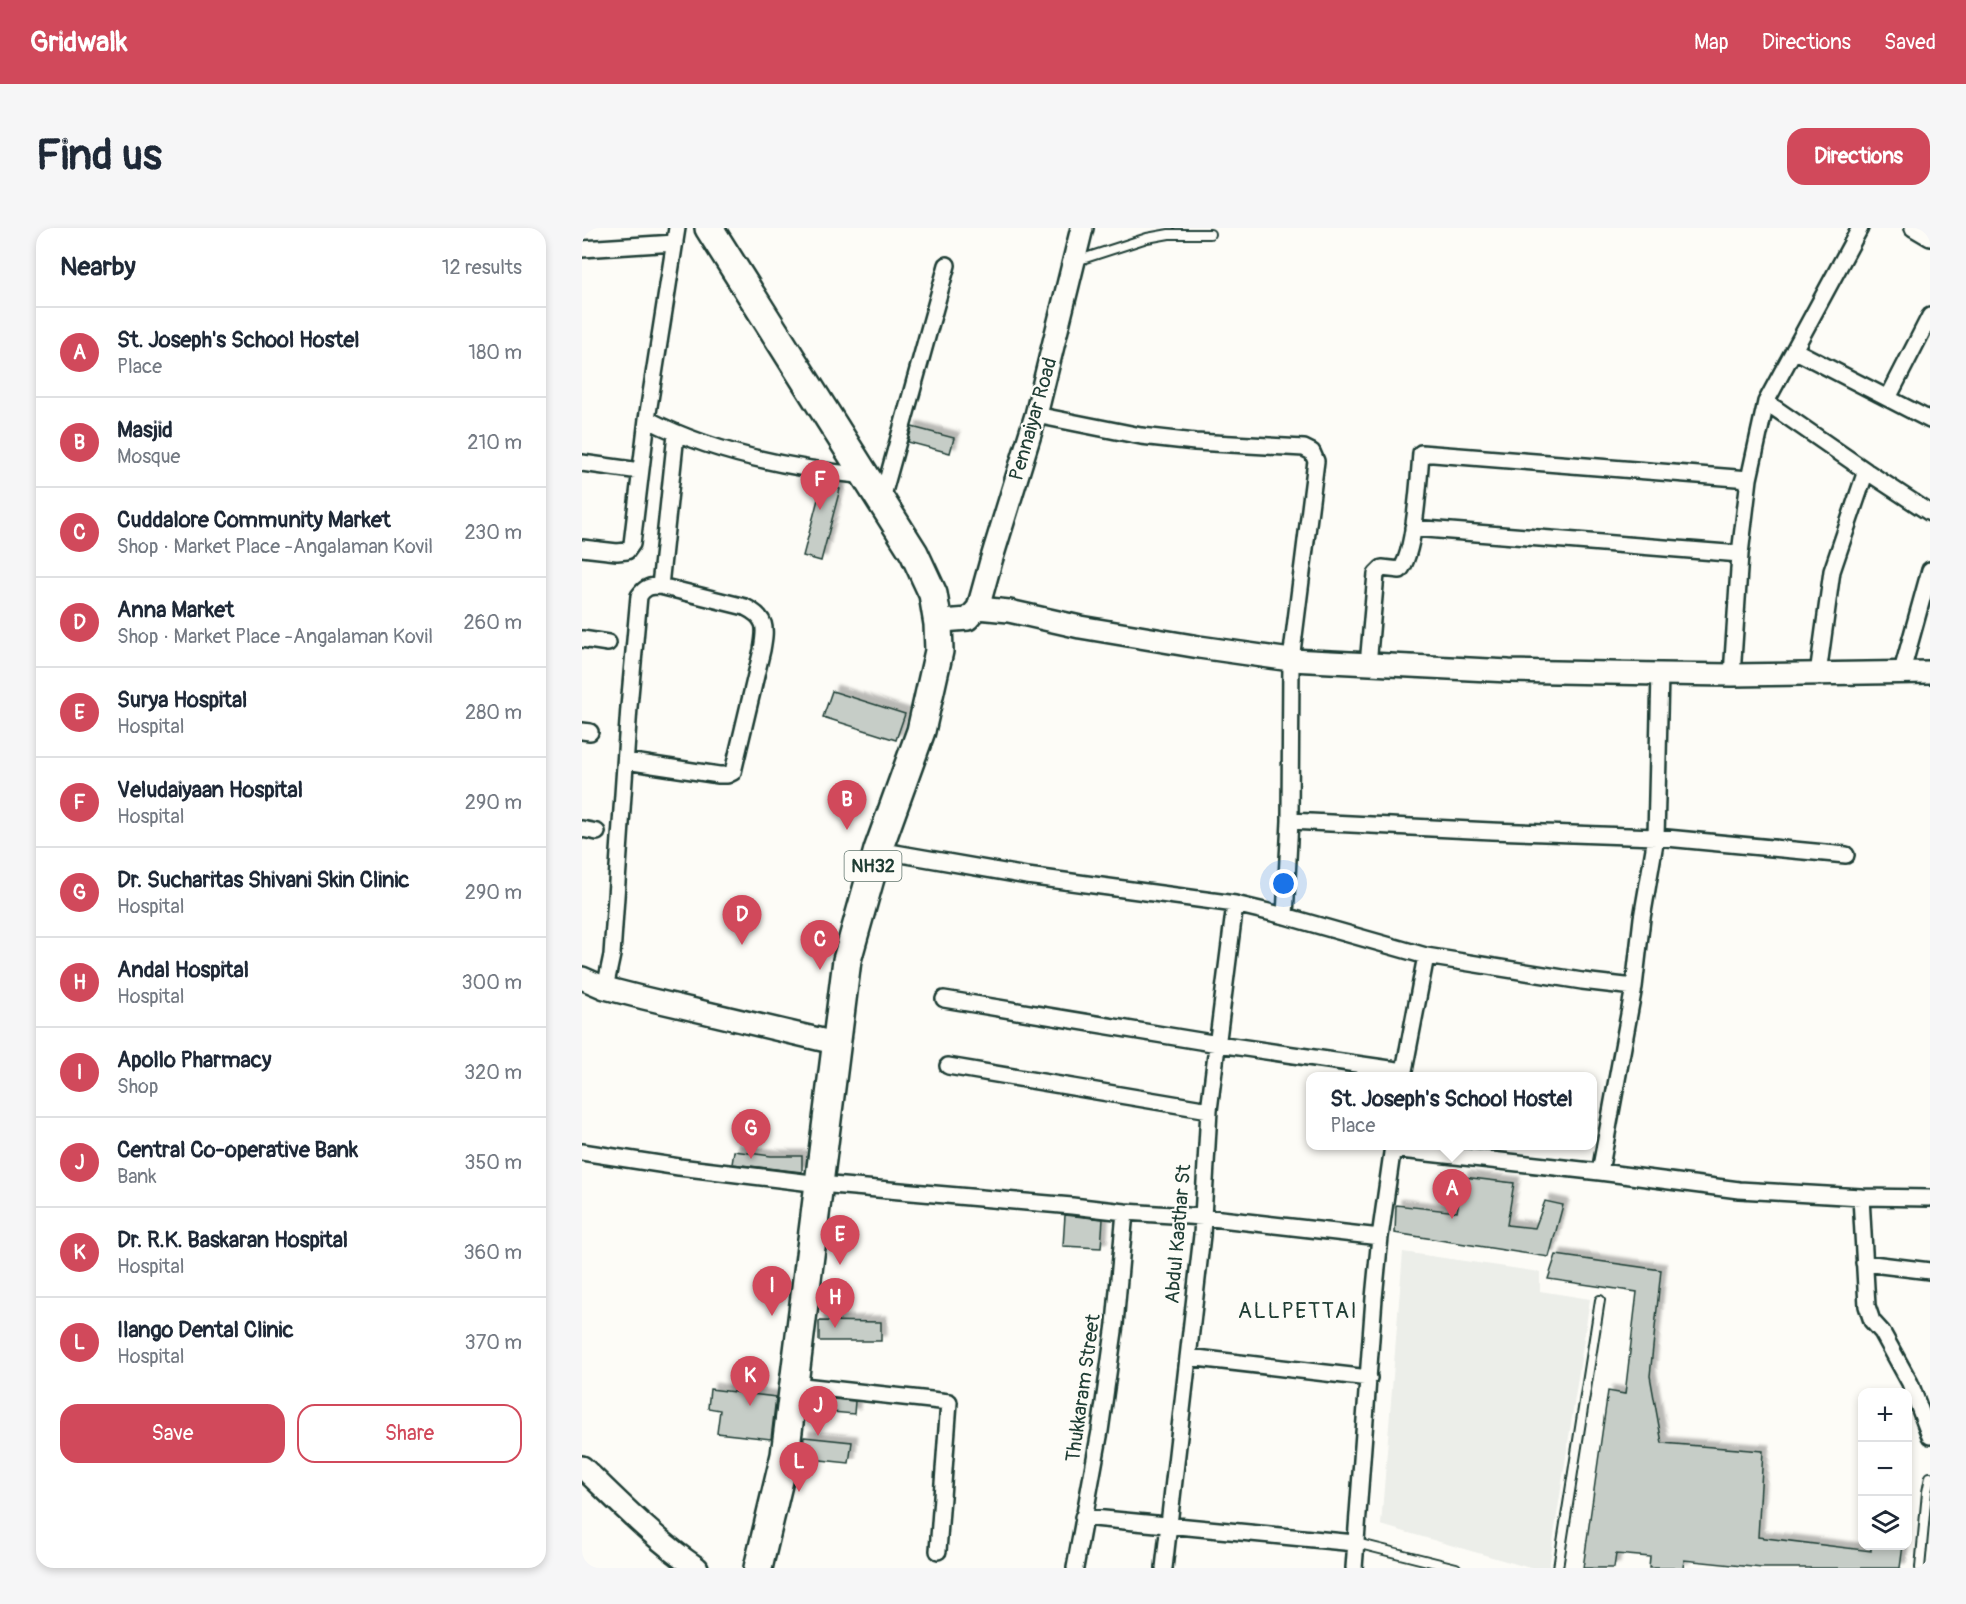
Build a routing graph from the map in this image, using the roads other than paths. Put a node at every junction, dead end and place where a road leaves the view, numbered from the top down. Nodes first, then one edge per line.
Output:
1 (710, 228) edge
2 (1082, 228) edge
3 (1860, 228) edge
4 (1913, 228) edge
5 (1210, 234) dead end
6 (676, 236) edge
7 (1930, 238) edge
8 (582, 249) edge
9 (1075, 261) junction
10 (947, 265) dead end
11 (1930, 316) edge
12 (1794, 350) junction
13 (1888, 398) junction
14 (1766, 402) junction
15 (1036, 415) junction
16 (647, 419) junction
17 (1930, 420) edge
18 (676, 434) junction
19 (582, 463) edge
20 (640, 471) junction
21 (1866, 471) junction
22 (867, 476) junction
23 (1749, 479) junction
24 (882, 499) junction
25 (1930, 513) edge
26 (1413, 528) junction
27 (582, 548) edge
28 (1740, 554) junction
29 (1930, 570) edge
30 (660, 586) junction
31 (973, 613) junction
32 (937, 619) junction
33 (582, 639) edge
34 (608, 643) dead end
35 (939, 651) junction
36 (1291, 660) junction
37 (1368, 665) junction
38 (1902, 671) junction
39 (1930, 672) edge
40 (1660, 674) junction
41 (1818, 674) junction
42 (1732, 675) junction
43 (626, 760) junction
44 (1290, 821) junction
45 (1656, 837) junction
46 (878, 850) junction
47 (1846, 855) dead end
48 (1234, 904) junction
49 (1285, 916) junction
50 (1426, 956) junction
51 (582, 978) edge
52 (1634, 987) junction
53 (605, 988) junction
54 (944, 999) dead end
55 (836, 1043) junction
56 (1218, 1044) junction
57 (948, 1066) dead end
58 (1391, 1072) edge
59 (1403, 1072) edge
60 (1209, 1110) junction
61 (1392, 1150) edge
62 (1417, 1150) edge
63 (582, 1152) edge
64 (1600, 1172) junction
65 (820, 1184) junction
66 (1861, 1197) junction
67 (1930, 1198) edge
68 (1125, 1212) junction
69 (1203, 1217) junction
70 (1380, 1237) junction
71 (1864, 1263) junction
72 (1930, 1271) edge
73 (1600, 1300) dead end
74 (1188, 1357) junction
75 (1369, 1378) junction
76 (794, 1385) junction
77 (1930, 1436) edge
78 (582, 1467) edge
79 (1930, 1477) edge
80 (1083, 1517) junction
81 (1168, 1525) junction
82 (1355, 1543) junction
83 (938, 1551) dead end
84 (685, 1564) edge
85 (758, 1568) edge
86 (1075, 1568) edge
87 (1164, 1568) edge
88 (1354, 1568) edge
89 (1456, 1568) edge
90 (1558, 1568) edge
91 (1920, 1568) edge

1 - 22 highway, NH32
2 - 9 street, Pennaiyar Road
3 - 12 street
4 - 7 street
5 - 9 lane
6 - 8 street
6 - 16 street
9 - 15 street, Pennaiyar Road
10 - 24 street
11 - 13 street
12 - 13 street
12 - 14 street
13 - 17 street
14 - 21 street
14 - 23 street
15 - 31 street, Pennaiyar Road
15 - 36 street
16 - 18 street
16 - 20 street
18 - 22 street
18 - 30 street
19 - 20 street
20 - 27 street
21 - 25 street
21 - 41 street
22 - 24 highway, NH32
23 - 26 street
23 - 28 street
24 - 32 highway, NH32
26 - 28 street
26 - 37 street
28 - 42 street
29 - 38 street
30 - 43 street
30 - 43 street
31 - 32 street
31 - 35 street
31 - 36 street
32 - 35 highway, NH32
33 - 34 street
35 - 46 highway, NH32
36 - 37 street
36 - 44 street
37 - 40 street
38 - 39 street
38 - 41 street
40 - 42 street
40 - 45 street
41 - 42 street
43 - 53 street
44 - 45 street
44 - 49 street
45 - 47 street
45 - 52 street
46 - 48 street
46 - 55 highway, NH32
48 - 49 street
48 - 56 street, Abdul Kaathar St
49 - 50 street
50 - 52 street
50 - 59 street
51 - 53 street
52 - 64 street
53 - 55 street
54 - 56 street
55 - 65 highway, NH32
56 - 58 street
56 - 60 street, Abdul Kaathar St
57 - 60 street
60 - 69 street, Abdul Kaathar St
61 - 70 street
62 - 64 street
63 - 65 street
64 - 66 street
65 - 68 street
65 - 76 highway, NH32
66 - 67 street
66 - 71 street
68 - 69 street
68 - 80 street, Thukkaram Street
69 - 70 street
69 - 74 street, Abdul Kaathar St
70 - 75 street
71 - 72 street
71 - 77 street
73 - 90 lane
74 - 75 street
74 - 81 street, Abdul Kaathar St
75 - 82 street
76 - 83 street
76 - 85 highway, NH32
78 - 84 street
79 - 91 lane
80 - 81 street
80 - 86 street, Thukkaram Street
81 - 82 street
81 - 87 street, Abdul Kaathar St
82 - 88 street
82 - 89 lane

